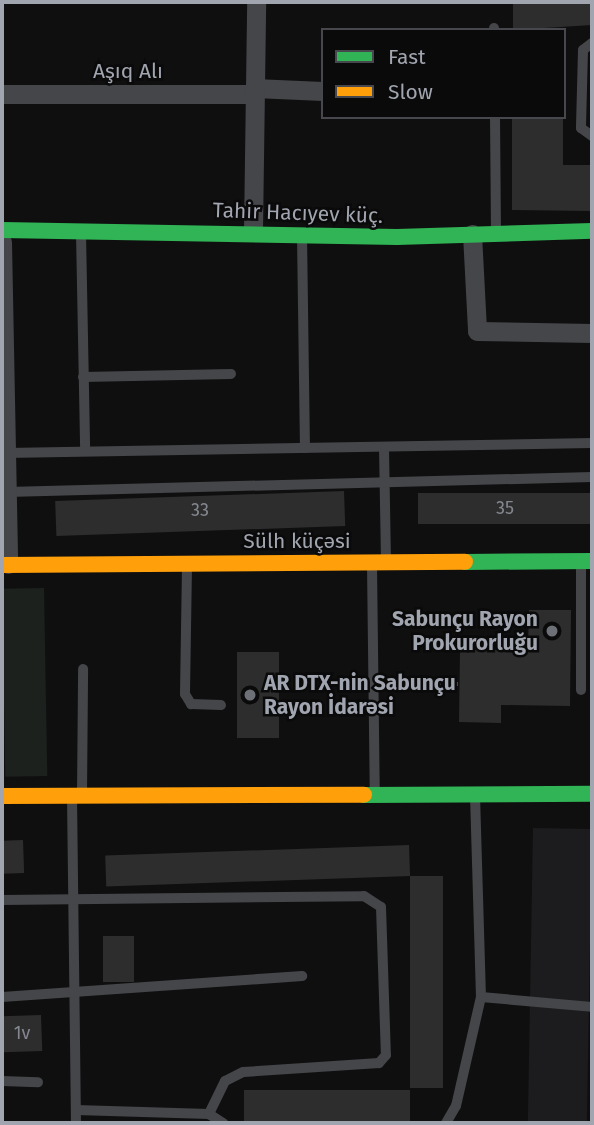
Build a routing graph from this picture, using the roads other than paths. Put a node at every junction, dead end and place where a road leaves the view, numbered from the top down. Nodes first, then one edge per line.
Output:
1 (256, 2) edge
2 (592, 43) edge
3 (254, 91) junction
4 (321, 91) edge
5 (2, 93) edge
6 (495, 119) edge
7 (592, 136) edge
8 (2, 230) edge
9 (253, 230) junction
10 (81, 231) junction
11 (302, 231) junction
12 (592, 231) edge
13 (496, 233) junction
14 (472, 234) junction
15 (2, 242) edge
16 (592, 334) edge
17 (231, 374) dead end
18 (83, 377) junction
19 (592, 443) edge
20 (384, 447) junction
21 (305, 448) junction
22 (85, 449) junction
23 (6, 453) junction
24 (592, 477) edge
25 (384, 483) junction
26 (7, 492) junction
27 (587, 561) edge
28 (187, 562) junction
29 (379, 562) junction
30 (5, 564) edge
31 (83, 669) dead end
32 (581, 690) dead end
33 (221, 705) dead end
34 (475, 794) junction
35 (592, 794) edge
36 (77, 795) junction
37 (376, 795) junction
38 (2, 796) edge
39 (74, 899) junction
40 (2, 900) edge
41 (302, 976) dead end
42 (2, 997) edge
43 (75, 997) junction
44 (481, 997) junction
45 (592, 1007) edge
46 (2, 1081) edge
47 (38, 1082) dead end
48 (76, 1110) junction
49 (209, 1114) junction
50 (76, 1123) edge
51 (223, 1123) edge
52 (446, 1123) edge

1 - 3 street
2 - 7 lane
3 - 4 street, Aşıq Alı
3 - 5 street, Aşıq Alı
3 - 9 street
6 - 13 lane
8 - 10 street, Tahir Hacıyev küç.
9 - 10 street, Tahir Hacıyev küç.
9 - 11 street, Tahir Hacıyev küç.
10 - 18 lane
11 - 14 street, Tahir Hacıyev küç.
11 - 21 lane
12 - 13 street, Tahir Hacıyev küç.
13 - 14 street, Tahir Hacıyev küç.
14 - 16 street
15 - 23 street
17 - 18 lane
18 - 22 lane
19 - 20 lane
20 - 21 lane
20 - 25 lane
21 - 22 lane
22 - 23 lane
23 - 26 street
24 - 25 lane
25 - 26 lane
25 - 29 lane
26 - 30 street
27 - 29 street, Sülh küçəsi
27 - 32 lane
28 - 29 street, Sülh küçəsi
28 - 30 street, Sülh küçəsi
28 - 33 lane
29 - 37 lane
31 - 36 lane
34 - 35 street
34 - 37 street
34 - 44 lane
36 - 37 street
36 - 38 street
36 - 39 lane
39 - 40 lane
39 - 43 lane
39 - 49 lane
41 - 43 lane
42 - 43 lane
43 - 48 lane
44 - 45 lane
44 - 52 lane
46 - 47 lane
48 - 49 lane
48 - 50 lane
49 - 51 lane

